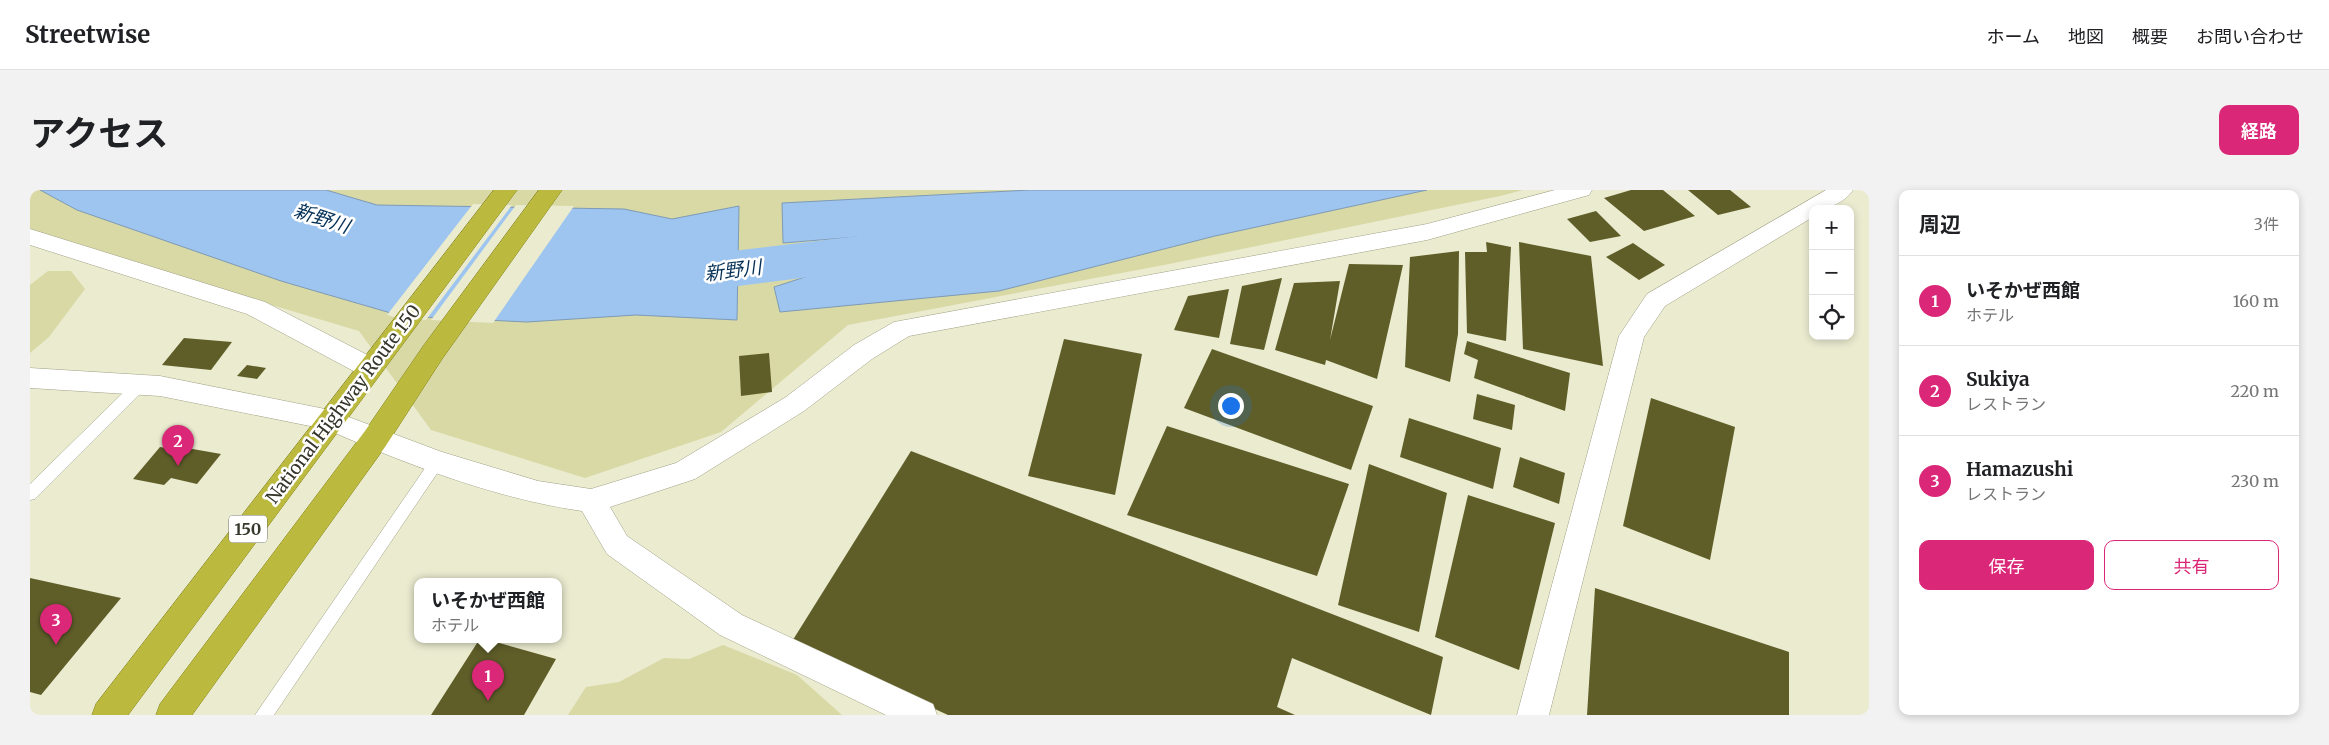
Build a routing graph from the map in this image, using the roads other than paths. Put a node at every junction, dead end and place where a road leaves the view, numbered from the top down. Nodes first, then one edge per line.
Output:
1 (506, 190) edge
2 (551, 190) edge
3 (1581, 190) edge
4 (1842, 190) edge
5 (30, 237) edge
6 (370, 368) junction
7 (30, 378) edge
8 (141, 384) junction
9 (330, 420) junction
10 (375, 439) junction
11 (437, 462) junction
12 (30, 494) edge
13 (591, 501) junction
14 (884, 707) edge
15 (108, 715) edge
16 (172, 715) edge
17 (264, 715) edge
18 (921, 715) edge
19 (1533, 715) edge

1 - 6 highway, National Highway Route 150 / 150
2 - 10 highway, 150
3 - 13 street
4 - 19 street
5 - 6 street
6 - 9 highway, National Highway Route 150 / 150
7 - 8 street
8 - 9 street
8 - 12 lane
9 - 10 street
9 - 15 highway, National Highway Route 150 / 150
10 - 11 street
10 - 16 highway, 150
11 - 13 street
11 - 17 lane
13 - 14 street
14 - 18 street

